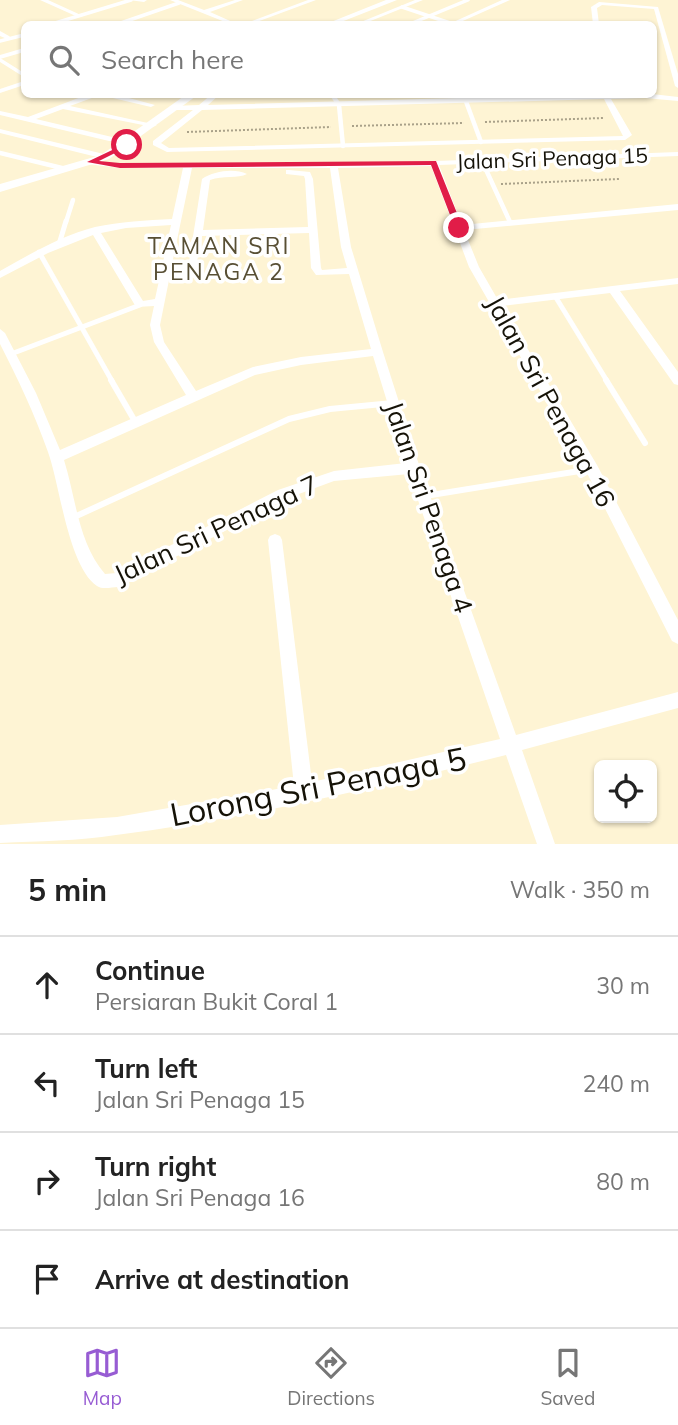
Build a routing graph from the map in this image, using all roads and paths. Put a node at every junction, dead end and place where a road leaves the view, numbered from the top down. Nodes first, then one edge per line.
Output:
1 (43, 0) edge
2 (131, 0) edge
3 (144, 0) edge
4 (240, 0) edge
5 (313, 0) edge
6 (393, 0) edge
7 (420, 0) edge
8 (468, 0) edge
9 (507, 0) edge
10 (176, 1) edge
11 (402, 7) junction
12 (205, 12) junction
13 (80, 16) junction
14 (430, 16) junction
15 (62, 21) edge
16 (126, 21) edge
17 (227, 21) edge
18 (255, 21) edge
19 (338, 21) edge
20 (367, 21) edge
21 (418, 21) edge
22 (444, 21) edge
23 (459, 21) edge
24 (596, 21) edge
25 (0, 33) edge
26 (21, 35) edge
27 (21, 35) edge
28 (7, 37) joint
29 (0, 41) edge
30 (21, 51) edge
31 (0, 58) edge
32 (21, 73) edge
33 (21, 84) edge
34 (678, 86) edge
35 (0, 91) edge
36 (657, 97) edge
37 (79, 98) edge
38 (118, 98) edge
39 (189, 98) edge
40 (212, 98) edge
41 (335, 98) edge
42 (464, 98) edge
43 (606, 98) edge
44 (678, 99) edge
45 (151, 105) dead end
46 (339, 105) junction
47 (62, 107) junction
48 (176, 108) junction
49 (198, 109) junction
50 (0, 113) edge
51 (618, 117) junction
52 (28, 120) junction
53 (474, 122) junction
54 (153, 125) junction
55 (341, 127) junction
56 (0, 131) edge
57 (169, 132) junction
58 (109, 139) dead end
59 (481, 142) junction
60 (343, 145) junction
61 (0, 153) edge
62 (678, 154) edge
63 (105, 157) junction
64 (482, 161) junction
65 (90, 162) junction
66 (433, 163) junction
67 (334, 165) junction
68 (187, 167) junction
69 (66, 170) junction
70 (206, 178) junction
71 (619, 179) dead end
72 (495, 184) junction
73 (4, 185) edge
74 (73, 200) dead end
75 (678, 208) edge
76 (176, 222) junction
77 (510, 223) junction
78 (459, 228) junction
79 (95, 230) junction
80 (312, 230) junction
81 (198, 233) junction
82 (60, 241) junction
83 (39, 252) junction
84 (166, 268) junction
85 (354, 271) junction
86 (0, 275) edge
87 (678, 281) edge
88 (613, 289) junction
89 (555, 296) junction
90 (159, 302) junction
91 (498, 303) junction
92 (140, 304) junction
93 (79, 327) junction
94 (0, 333) edge
95 (377, 352) junction
96 (11, 354) junction
97 (678, 381) edge
98 (194, 398) junction
99 (393, 402) junction
100 (136, 423) junction
101 (645, 443) dead end
102 (57, 457) junction
103 (414, 468) junction
104 (592, 470) junction
105 (425, 496) junction
106 (72, 518) junction
107 (275, 540) dead end
108 (678, 636) edge
109 (678, 700) edge
110 (511, 746) junction
111 (304, 791) junction
112 (0, 834) edge
113 (546, 844) edge

1 - 13 street
2 - 3 street
2 - 13 lane
4 - 12 street
5 - 18 street
6 - 19 street
7 - 11 street
8 - 14 lane
9 - 23 street
10 - 12 street
10 - 16 lane
11 - 14 lane
11 - 20 street
12 - 17 street
13 - 15 lane
14 - 21 lane
14 - 22 lane
24 - 34 street
25 - 28 street
26 - 28 lane
27 - 29 lane
30 - 31 street
31 - 32 lane
33 - 35 street
36 - 44 street
37 - 47 street
38 - 45 street
39 - 48 street
40 - 49 street
41 - 46 lane
42 - 46 street
42 - 53 lane
43 - 51 street
46 - 49 street
46 - 55 lane
47 - 52 street
47 - 54 street
48 - 49 street
48 - 54 street
49 - 57 street
50 - 52 street
51 - 53 path
51 - 59 street
52 - 58 street
53 - 55 path
53 - 59 lane
54 - 63 street
55 - 57 path
55 - 60 lane
56 - 63 street
57 - 60 street
59 - 60 street
61 - 69 lane
62 - 64 street, Jalan Sri Penaga 15
63 - 65 street
64 - 66 street, Jalan Sri Penaga 15
64 - 72 lane
65 - 68 street, Jalan Sri Penaga 15
65 - 69 street
66 - 67 street, Jalan Sri Penaga 15
66 - 78 street, Jalan Sri Penaga 16
67 - 68 street, Jalan Sri Penaga 15
67 - 85 street, Jalan Sri Penaga 4
68 - 70 street
68 - 76 street
69 - 73 street
70 - 80 street
70 - 81 street
71 - 72 path
72 - 77 lane
74 - 82 lane
75 - 77 street
76 - 79 street
76 - 84 street
77 - 78 street
78 - 91 street, Jalan Sri Penaga 16
79 - 82 street
79 - 92 street
80 - 81 street
80 - 85 street
81 - 84 street
82 - 83 street
83 - 86 street
83 - 93 lane
84 - 90 street
85 - 95 street, Jalan Sri Penaga 4
87 - 88 street
88 - 89 street
88 - 97 street
89 - 91 street
89 - 101 lane
90 - 92 street
90 - 98 street
91 - 104 street, Jalan Sri Penaga 16
92 - 93 lane
93 - 96 lane
93 - 100 lane
94 - 96 street
95 - 98 street
95 - 99 street, Jalan Sri Penaga 4
96 - 102 street
98 - 100 street
99 - 103 street, Jalan Sri Penaga 4
99 - 106 lane
100 - 102 street
102 - 106 street
103 - 105 street, Jalan Sri Penaga 4
103 - 106 street, Jalan Sri Penaga 7
104 - 105 lane
104 - 108 street, Jalan Sri Penaga 16
105 - 110 street, Jalan Sri Penaga 4
107 - 111 street
109 - 110 street
110 - 111 street, Lorong Sri Penaga 5
110 - 113 street, Jalan Sri Penaga 4
111 - 112 street, Lorong Sri Penaga 5

